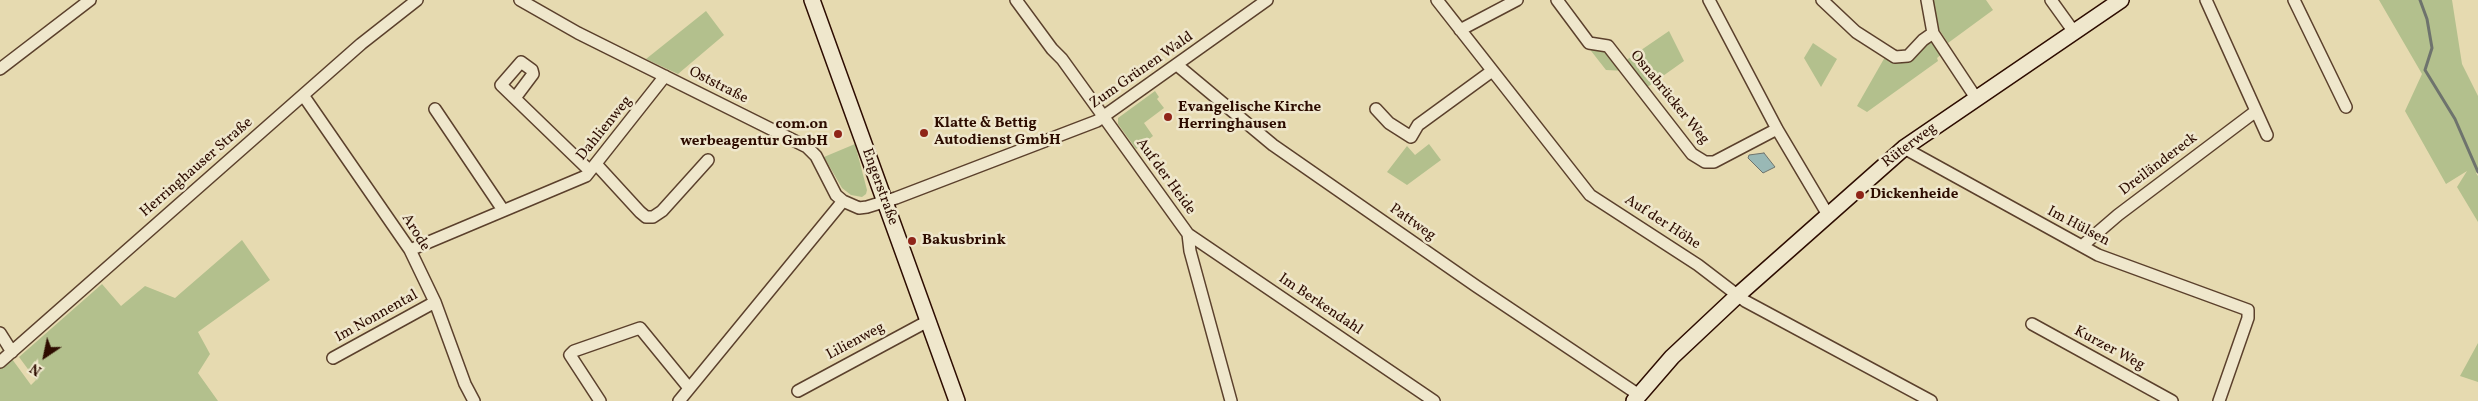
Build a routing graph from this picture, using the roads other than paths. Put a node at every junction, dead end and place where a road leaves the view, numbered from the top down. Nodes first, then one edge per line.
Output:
1 (90, 0) edge
2 (417, 0) edge
3 (520, 0) edge
4 (812, 0) edge
5 (1016, 0) edge
6 (1267, 0) edge
7 (1437, 0) edge
8 (1517, 0) edge
9 (1556, 0) edge
10 (1710, 0) edge
11 (1822, 0) edge
12 (1927, 0) edge
13 (2051, 0) edge
14 (2121, 0) edge
15 (2294, 0) edge
16 (2211, 2) edge
17 (1460, 30) junction
18 (2074, 32) junction
19 (1933, 33) junction
20 (1177, 65) junction
21 (0, 69) edge
22 (1492, 71) junction
23 (665, 76) junction
24 (303, 95) junction
25 (514, 98) dead end
26 (1976, 98) junction
27 (2346, 107) dead end
28 (435, 109) dead end
29 (1376, 109) dead end
30 (2256, 111) junction
31 (1104, 117) junction
32 (1777, 129) junction
33 (2267, 136) dead end
34 (1904, 148) junction
35 (708, 160) dead end
36 (593, 167) junction
37 (843, 201) junction
38 (884, 202) junction
39 (502, 210) junction
40 (1828, 215) junction
41 (1188, 234) junction
42 (2082, 246) junction
43 (410, 250) junction
44 (1738, 295) junction
45 (435, 302) junction
46 (928, 321) junction
47 (2032, 324) dead end
48 (0, 333) edge
49 (12, 352) junction
50 (333, 358) dead end
51 (0, 362) edge
52 (689, 388) junction
53 (798, 391) dead end
54 (1637, 398) edge
55 (474, 401) edge
56 (600, 401) edge
57 (679, 401) edge
58 (958, 401) edge
59 (1231, 401) edge
60 (1434, 401) edge
61 (1931, 401) edge
62 (2172, 401) edge
63 (2219, 401) edge

1 - 21 street
2 - 24 street, Herringhauser Straße
3 - 23 street, Oststraße
4 - 38 street, Engerstraße
5 - 31 street, Auf der Heide
6 - 20 street, Zum Grünen Wald
7 - 17 street, Auf der Höhe
8 - 17 street
9 - 32 street, Osnabrücker Weg
10 - 32 street
11 - 19 street
12 - 19 street
13 - 18 street
14 - 18 street, Rüterweg
15 - 27 street
16 - 30 street
17 - 22 street, Auf der Höhe
18 - 26 street, Rüterweg
19 - 26 street
20 - 31 street, Zum Grünen Wald
20 - 54 street, Pattweg
22 - 29 street
22 - 44 street, Auf der Höhe
23 - 36 street, Dahlienweg
23 - 37 street, Oststraße
24 - 43 street, Arode
24 - 49 street, Herringhauser Straße
25 - 36 street
26 - 34 street, Rüterweg
28 - 39 street
30 - 33 street
30 - 42 street, Dreiländereck
31 - 38 street, Zum Grünen Wald
31 - 41 street, Auf der Heide
32 - 40 street
34 - 40 street, Rüterweg
34 - 42 street, Im Hülsen
35 - 36 street
36 - 39 street, Dahlienweg
37 - 38 street
37 - 52 street
38 - 46 street, Engerstraße
39 - 43 street, Dahlienweg
40 - 44 street, Rüterweg
41 - 59 street, Auf der Heide
41 - 60 street, Im Berkendahl
42 - 63 street, Im Hülsen
43 - 45 street, Arode
44 - 54 street, Rüterweg
44 - 61 street, Auf der Höhe
45 - 50 street, Im Nonnental
45 - 55 street, Arode
46 - 53 street, Lilienweg
46 - 58 street, Engerstraße
47 - 62 street, Kurzer Weg
48 - 49 street
49 - 51 street, Herringhauser Straße
52 - 56 street
52 - 57 street

